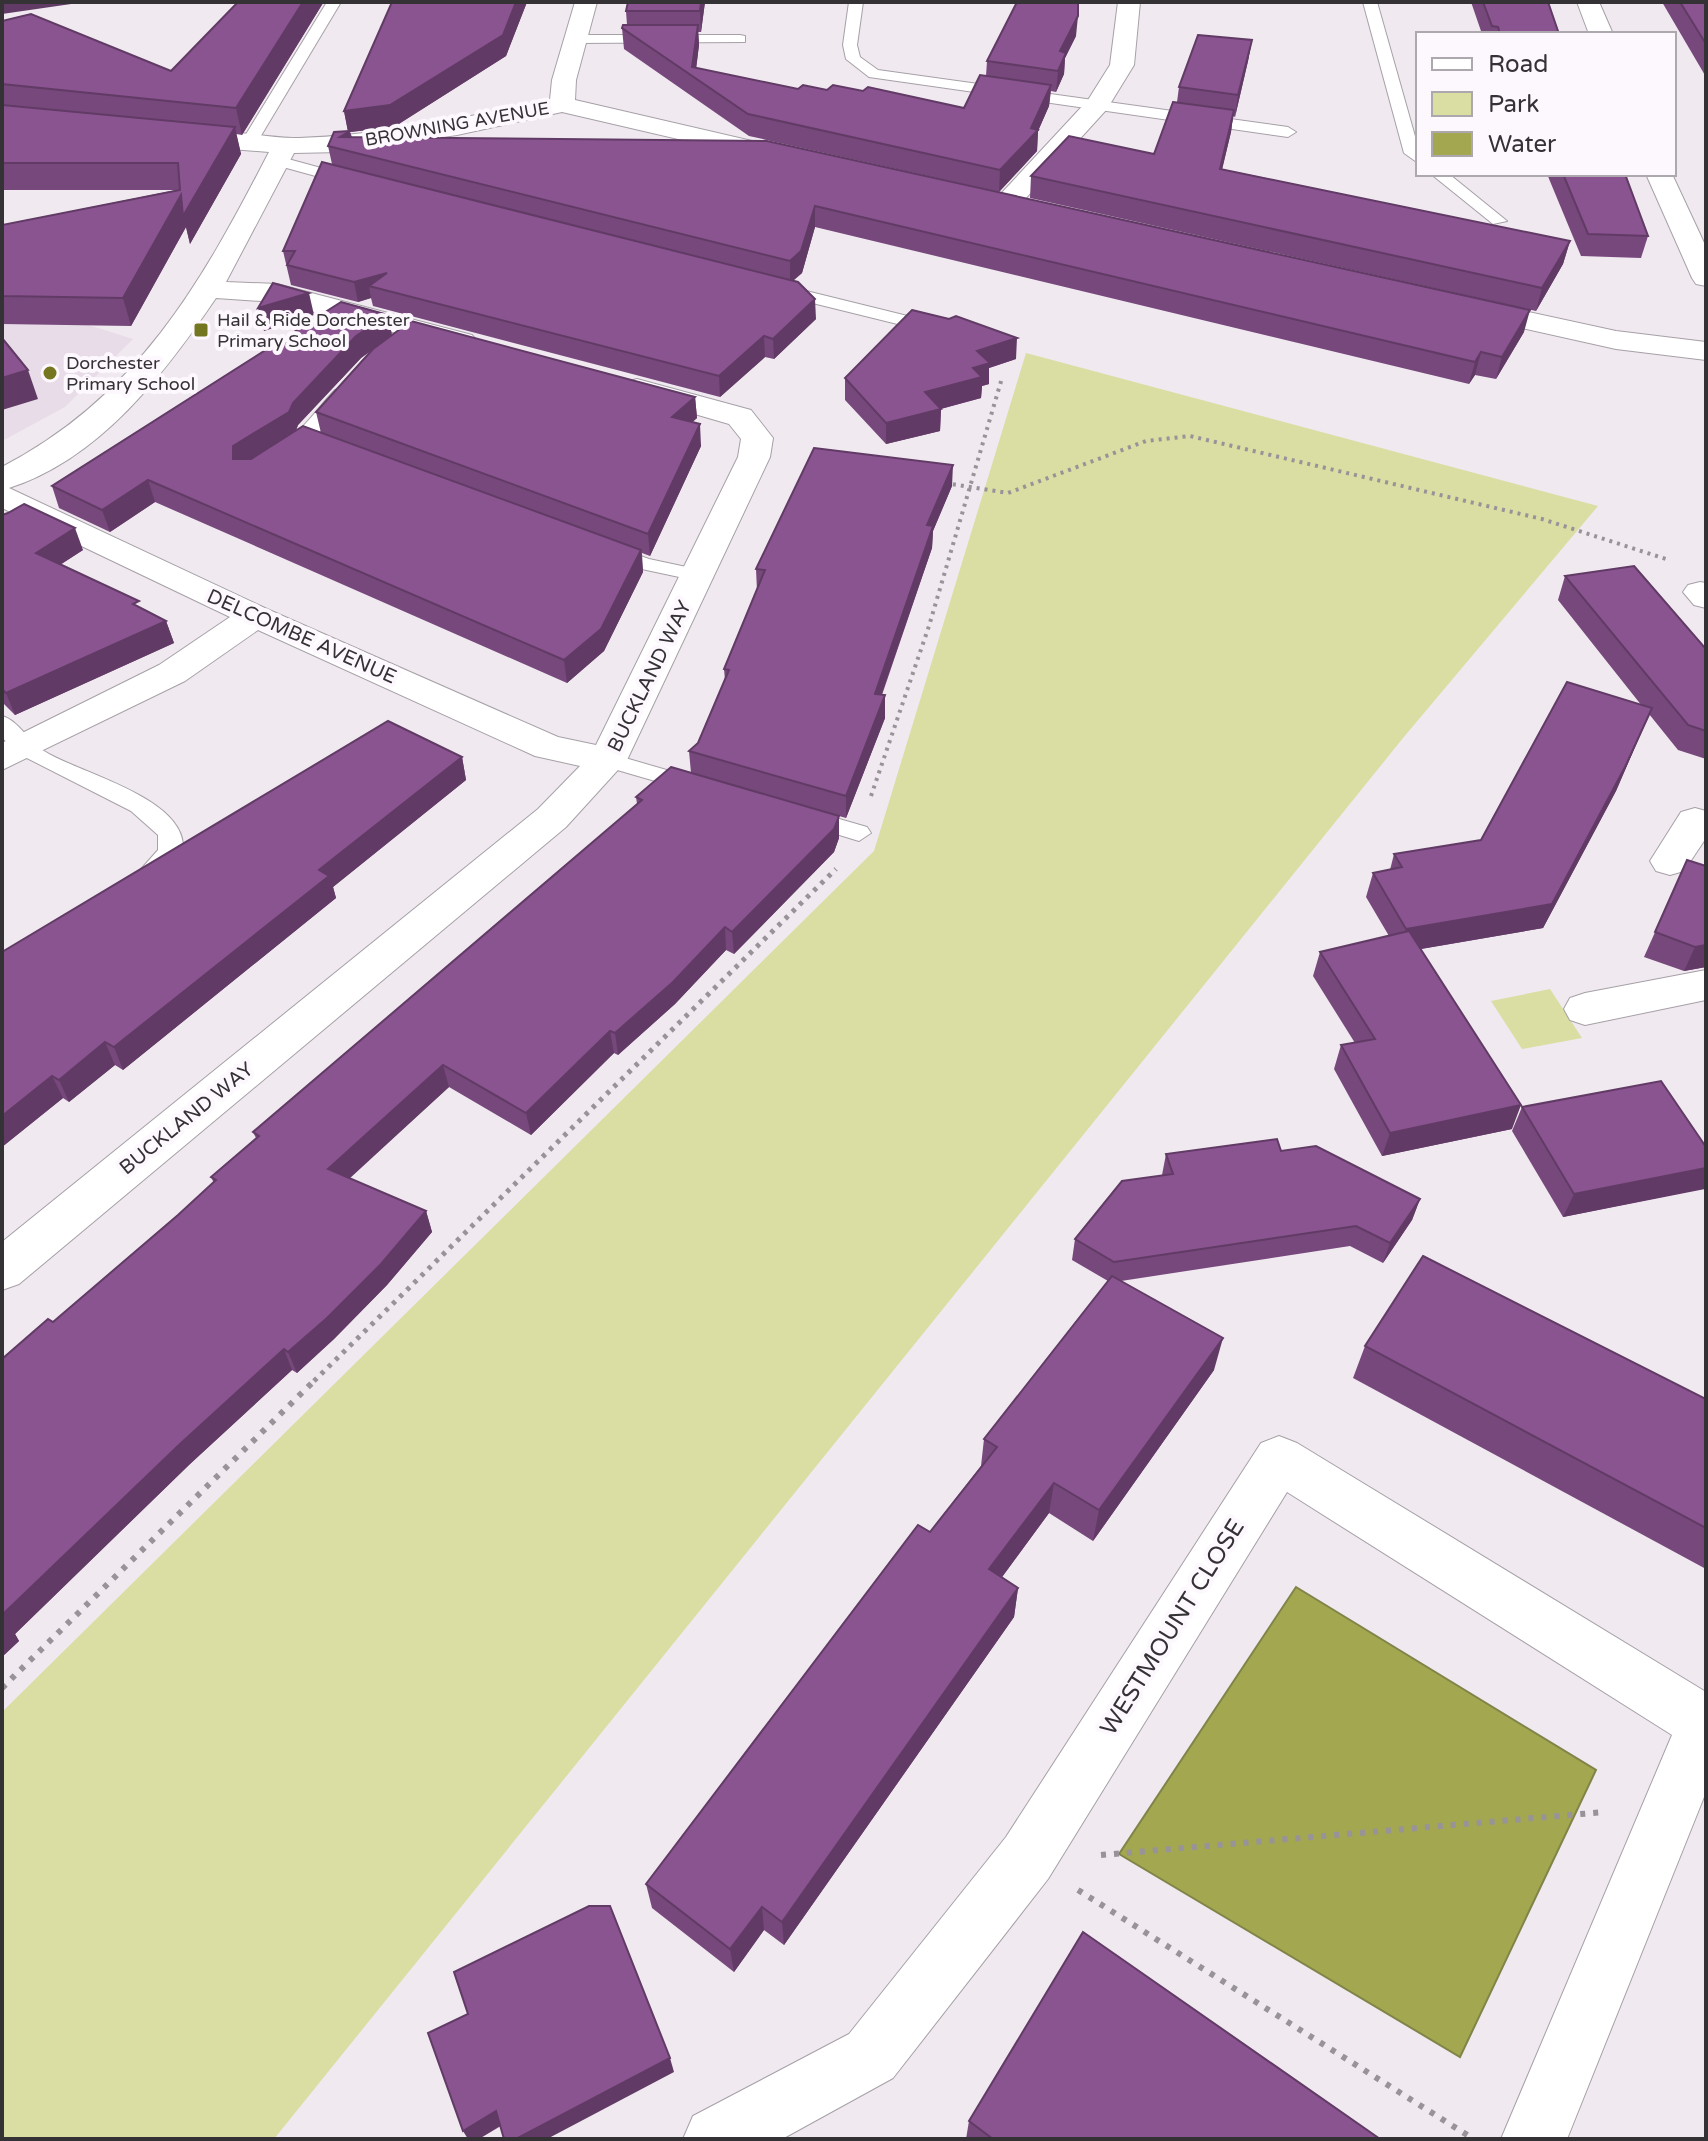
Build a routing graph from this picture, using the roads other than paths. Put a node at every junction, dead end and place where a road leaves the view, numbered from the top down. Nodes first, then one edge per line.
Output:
1 (334, 2) edge
2 (586, 2) edge
3 (856, 2) edge
4 (1129, 2) edge
5 (1370, 2) edge
6 (1588, 2) edge
7 (1600, 32) edge
8 (575, 39) junction
9 (740, 39) dead end
10 (1098, 104) junction
11 (562, 105) junction
12 (1288, 132) dead end
13 (156, 135) edge
14 (248, 144) junction
15 (281, 154) junction
16 (1416, 155) edge
17 (804, 160) edge
18 (1442, 176) edge
19 (1660, 176) edge
20 (369, 185) edge
21 (975, 197) edge
22 (1006, 204) junction
23 (1035, 211) edge
24 (1499, 221) dead end
25 (1706, 278) edge
26 (766, 286) edge
27 (207, 289) junction
28 (1436, 300) edge
29 (949, 332) edge
30 (491, 349) edge
31 (1706, 351) edge
32 (358, 376) edge
33 (611, 381) edge
34 (271, 460) edge
35 (2, 480) edge
36 (2, 496) edge
37 (586, 542) edge
38 (698, 575) junction
39 (255, 616) junction
40 (9, 743) edge
41 (608, 760) junction
42 (711, 790) edge
43 (785, 811) edge
44 (1702, 814) edge
45 (859, 833) road end
46 (1670, 861) dead end
47 (128, 888) edge
48 (1706, 985) edge
49 (1585, 1009) dead end
50 (2, 1270) edge
51 (1705, 1724) edge
52 (716, 2139) edge
53 (1534, 2139) edge

1 - 14 lane
2 - 8 street
3 - 10 lane
4 - 10 street
5 - 16 lane
6 - 7 street
8 - 9 lane
8 - 11 street
10 - 12 lane
10 - 22 street
11 - 15 street, BROWNING AVENUE
11 - 17 street, BROWNING AVENUE
13 - 14 street, BROWNING AVENUE
14 - 15 street, BROWNING AVENUE
15 - 20 lane
15 - 27 street
18 - 24 lane
19 - 25 street
21 - 22 street
22 - 23 street
26 - 29 lane
27 - 30 street
27 - 35 street
28 - 31 street
32 - 34 lane
33 - 38 street, BUCKLAND WAY
36 - 39 street, DELCOMBE AVENUE
37 - 38 lane
38 - 41 street, BUCKLAND WAY
39 - 40 street
39 - 41 street, DELCOMBE AVENUE
40 - 47 lane
41 - 42 lane
41 - 50 street, BUCKLAND WAY
43 - 45 lane
44 - 46 street
48 - 49 street
51 - 52 street, WESTMOUNT CLOSE
51 - 53 street, WESTMOUNT CLOSE

